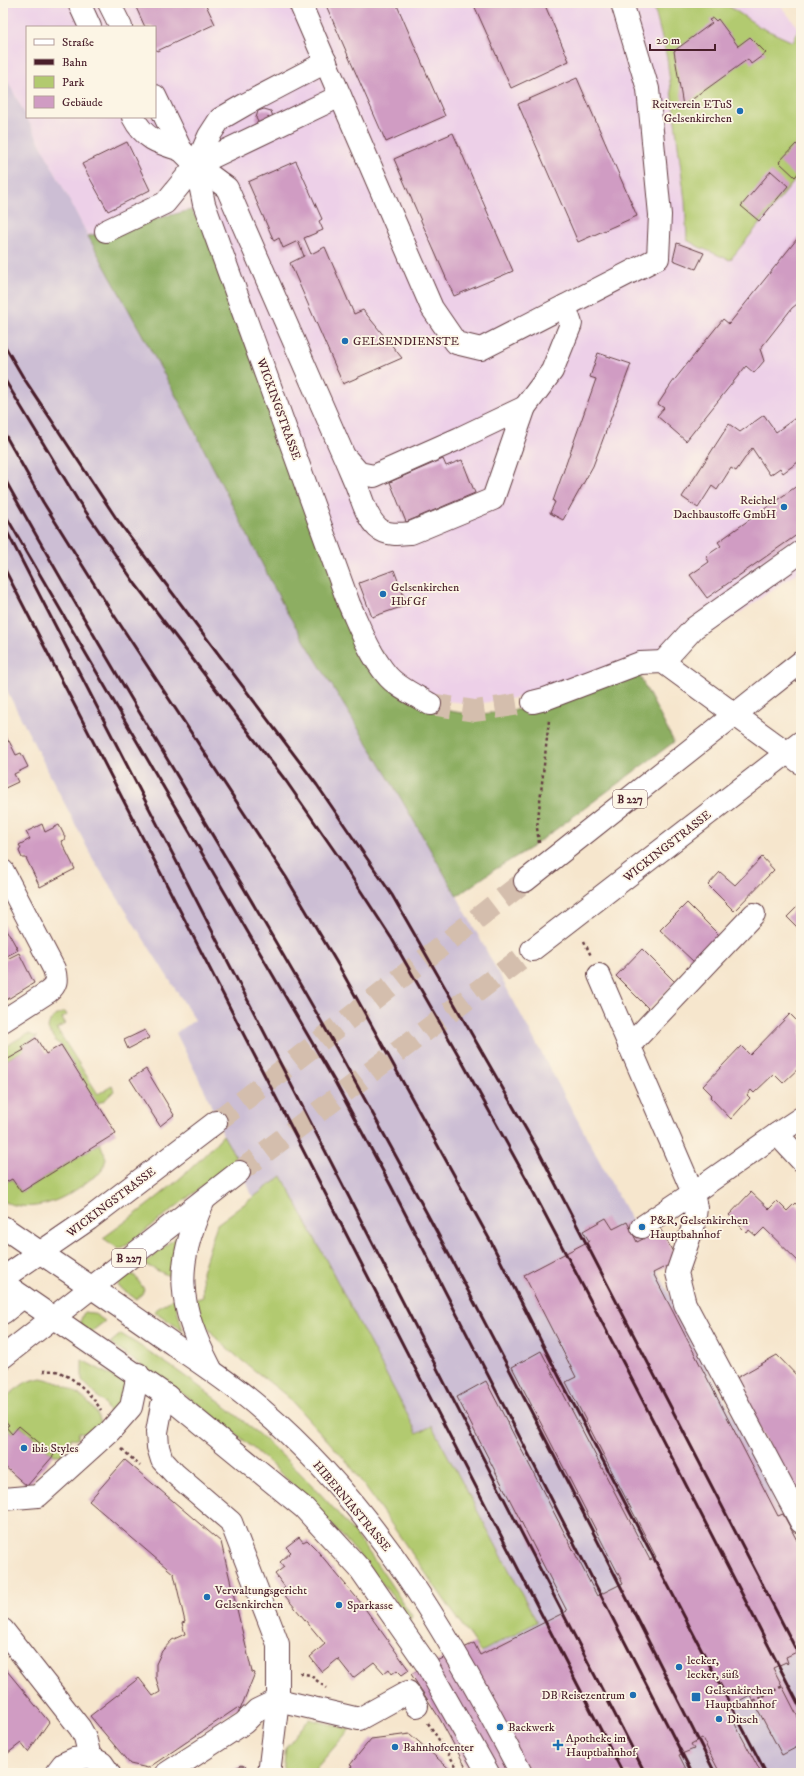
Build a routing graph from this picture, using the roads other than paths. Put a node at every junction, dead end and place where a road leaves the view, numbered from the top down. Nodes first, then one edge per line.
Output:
1 (79, 3) edge
2 (109, 3) edge
3 (300, 3) edge
4 (622, 3) edge
5 (90, 26) edge
6 (120, 26) edge
7 (326, 62) junction
8 (340, 96) junction
9 (156, 98) edge
10 (134, 118) edge
11 (181, 150) junction
12 (196, 165) junction
13 (106, 231) dead end
14 (565, 306) junction
15 (525, 408) junction
16 (344, 456) junction
17 (801, 552) edge
18 (664, 662) junction
19 (801, 662) edge
20 (539, 701) tunnel mouth
21 (430, 704) tunnel mouth
22 (734, 716) junction
23 (796, 753) edge
24 (3, 871) edge
25 (524, 881) tunnel mouth
26 (754, 914) dead end
27 (532, 950) tunnel mouth
28 (599, 975) dead end
29 (3, 1021) edge
30 (630, 1046) junction
31 (801, 1118) edge
32 (216, 1122) tunnel mouth
33 (777, 1134) junction
34 (801, 1160) edge
35 (239, 1172) tunnel mouth
36 (693, 1193) junction
37 (205, 1198) junction
38 (3, 1227) edge
39 (642, 1227) dead end
40 (41, 1252) junction
41 (3, 1278) edge
42 (3, 1283) edge
43 (94, 1287) junction
44 (23, 1297) junction
45 (3, 1313) edge
46 (54, 1318) junction
47 (3, 1357) edge
48 (212, 1372) junction
49 (138, 1374) junction
50 (167, 1396) junction
51 (3, 1499) edge
52 (801, 1522) edge
53 (3, 1630) edge
54 (278, 1700) junction
55 (417, 1706) road end
56 (90, 1757) junction
57 (56, 1773) edge
58 (109, 1773) edge
59 (168, 1773) edge
60 (269, 1773) edge
61 (488, 1773) edge
62 (521, 1773) edge

1 - 5 main road
2 - 6 main road
3 - 7 main road
4 - 14 main road
7 - 8 main road
7 - 12 main road
8 - 12 main road
8 - 14 main road
9 - 11 main road
10 - 11 main road
11 - 12 main road
12 - 13 main road
12 - 16 main road
12 - 21 main road, WICKINGSTRASSE
14 - 15 main road
15 - 16 main road
15 - 16 main road
17 - 18 main road
18 - 20 main road
18 - 22 main road
19 - 22 main road, B 227
22 - 23 main road
22 - 25 main road, B 227
23 - 27 main road, WICKINGSTRASSE
24 - 29 main road
26 - 30 main road
28 - 30 main road
30 - 36 main road
31 - 33 main road
32 - 40 main road, WICKINGSTRASSE
33 - 34 main road
33 - 36 main road
35 - 37 main road, B 227
36 - 39 main road
36 - 52 main road
37 - 43 main road, B 227
37 - 48 main road
38 - 40 main road, HIBERNIASTRASSE
40 - 41 main road, WICKINGSTRASSE
40 - 43 main road, HIBERNIASTRASSE
42 - 44 main road
43 - 46 main road, B 227
43 - 48 main road, HIBERNIASTRASSE
44 - 45 main road
44 - 46 main road
46 - 47 main road
46 - 49 main road
48 - 62 main road, HIBERNIASTRASSE
49 - 50 main road
49 - 51 main road
50 - 54 main road
50 - 61 main road
53 - 56 main road
54 - 55 main road
54 - 59 main road
54 - 60 main road
56 - 57 main road
56 - 58 main road

